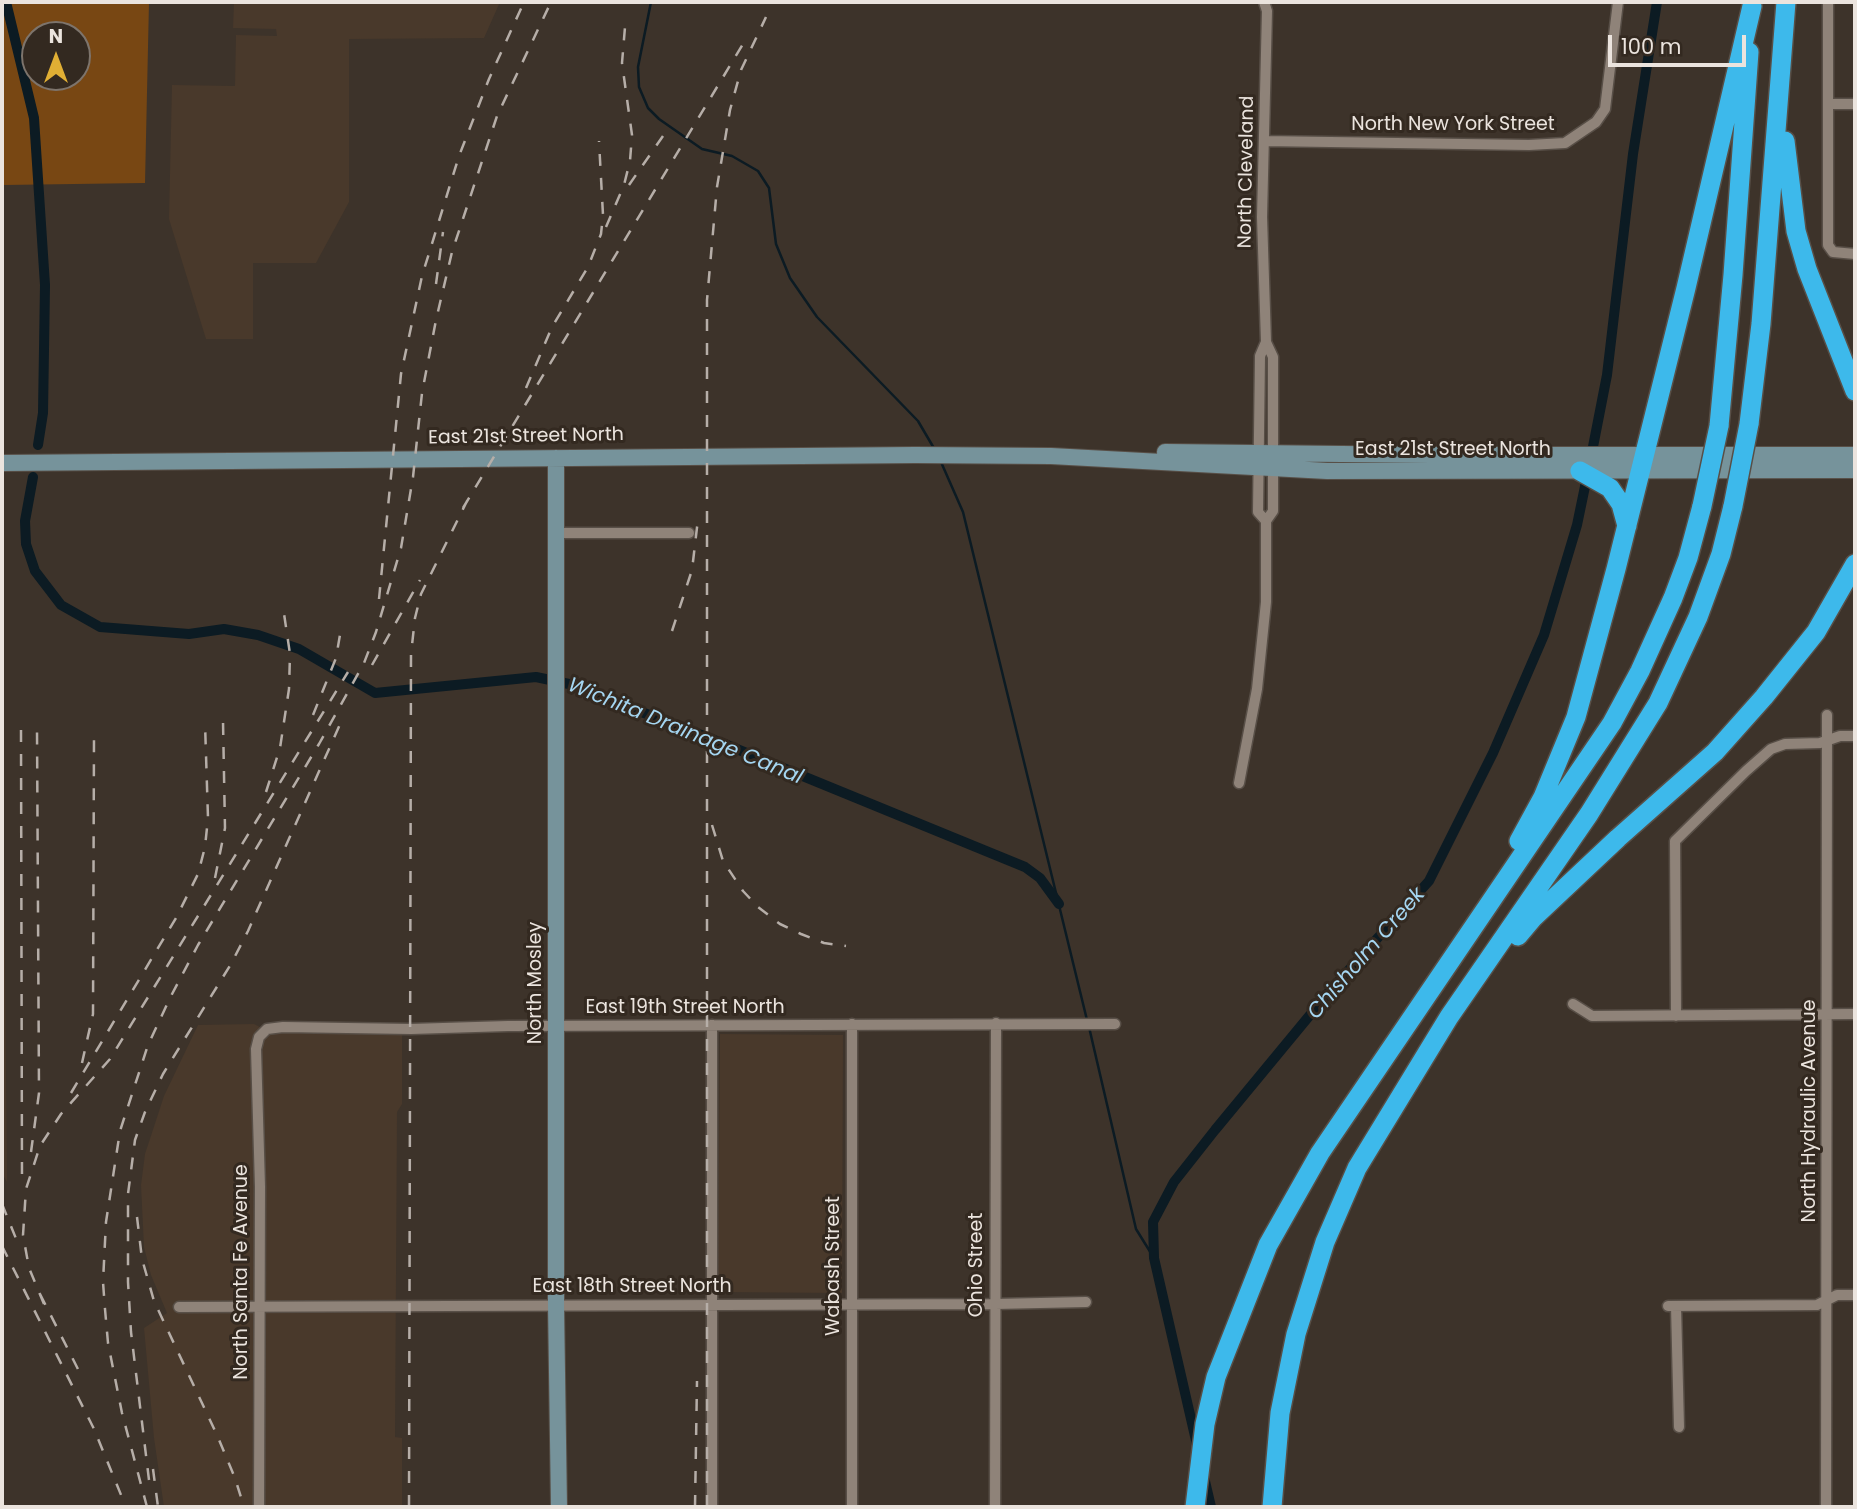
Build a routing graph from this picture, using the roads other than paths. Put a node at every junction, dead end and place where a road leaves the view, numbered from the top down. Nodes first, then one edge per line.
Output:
1 (1264, 2) edge
2 (1618, 2) edge
3 (1786, 2) edge
4 (1828, 2) edge
5 (1752, 4) edge
6 (1780, 57) junction
7 (1828, 104) junction
8 (1855, 104) edge
9 (1264, 141) junction
10 (1855, 254) edge
11 (1855, 391) edge
12 (1855, 455) edge
13 (556, 458) junction
14 (1266, 461) junction
15 (2, 463) edge
16 (1643, 463) junction
17 (1570, 465) junction
18 (1855, 470) edge
19 (1610, 480) junction
20 (1627, 527) junction
21 (556, 533) junction
22 (689, 533) dead end
23 (1855, 564) edge
24 (1827, 715) dead end
25 (1855, 736) edge
26 (1828, 740) junction
27 (1239, 783) dead end
28 (1448, 963) junction
29 (1573, 1004) dead end
30 (1827, 1014) junction
31 (1855, 1014) edge
32 (1676, 1016) junction
33 (1449, 1017) junction
34 (996, 1023) junction
35 (852, 1024) junction
36 (1115, 1024) dead end
37 (712, 1025) junction
38 (558, 1026) junction
39 (259, 1037) joint
40 (1855, 1295) edge
41 (1827, 1300) junction
42 (1086, 1302) dead end
43 (852, 1304) junction
44 (995, 1304) junction
45 (556, 1305) junction
46 (714, 1305) junction
47 (260, 1306) junction
48 (179, 1307) dead end
49 (1679, 1427) dead end
50 (1272, 1502) edge
51 (259, 1507) edge
52 (559, 1507) edge
53 (712, 1507) edge
54 (852, 1507) edge
55 (995, 1507) edge
56 (1195, 1507) edge
57 (1826, 1507) edge

1 - 9 street, North Cleveland
2 - 9 street, North New York Street
3 - 6 highway
4 - 7 street
5 - 16 highway
5 - 28 highway, bridge
6 - 11 highway
6 - 33 highway, bridge
7 - 8 street
7 - 10 street
9 - 14 street, North Cleveland
12 - 16 main road, East 21st Street North
13 - 14 main road, East 21st Street North
13 - 15 main road, East 21st Street North
13 - 21 main road, North Mosley
14 - 17 main road, East 21st Street North
14 - 27 street, North Cleveland
16 - 17 main road, East 21st Street North
16 - 18 main road, East 21st Street North
16 - 19 main road, East 21st Street North
16 - 20 highway
17 - 19 highway
19 - 20 highway
20 - 28 highway
21 - 22 street
21 - 38 main road, North Mosley
23 - 33 highway
24 - 26 street, North Hydraulic Avenue
25 - 26 street
26 - 30 street, North Hydraulic Avenue
26 - 32 street
28 - 56 highway
29 - 32 street
30 - 31 street
30 - 32 street
30 - 41 street, North Hydraulic Avenue
33 - 50 highway
34 - 35 street, East 19th Street North
34 - 36 street, East 19th Street North
34 - 44 street, Ohio Street
35 - 37 street, East 19th Street North
35 - 43 street, Wabash Street
37 - 38 street, East 19th Street North
37 - 46 street
38 - 39 street, East 19th Street North
38 - 45 main road, North Mosley
39 - 47 street, North Santa Fe Avenue
40 - 41 street
41 - 49 street
41 - 57 street, North Hydraulic Avenue
42 - 44 street, East 18th Street North
43 - 44 street, East 18th Street North
43 - 46 street, East 18th Street North
43 - 54 street, Wabash Street
44 - 55 street, Ohio Street
45 - 46 street, East 18th Street North
45 - 47 street, East 18th Street North
45 - 52 main road, North Mosley
46 - 53 street
47 - 48 street, East 18th Street North
47 - 51 street, North Santa Fe Avenue

